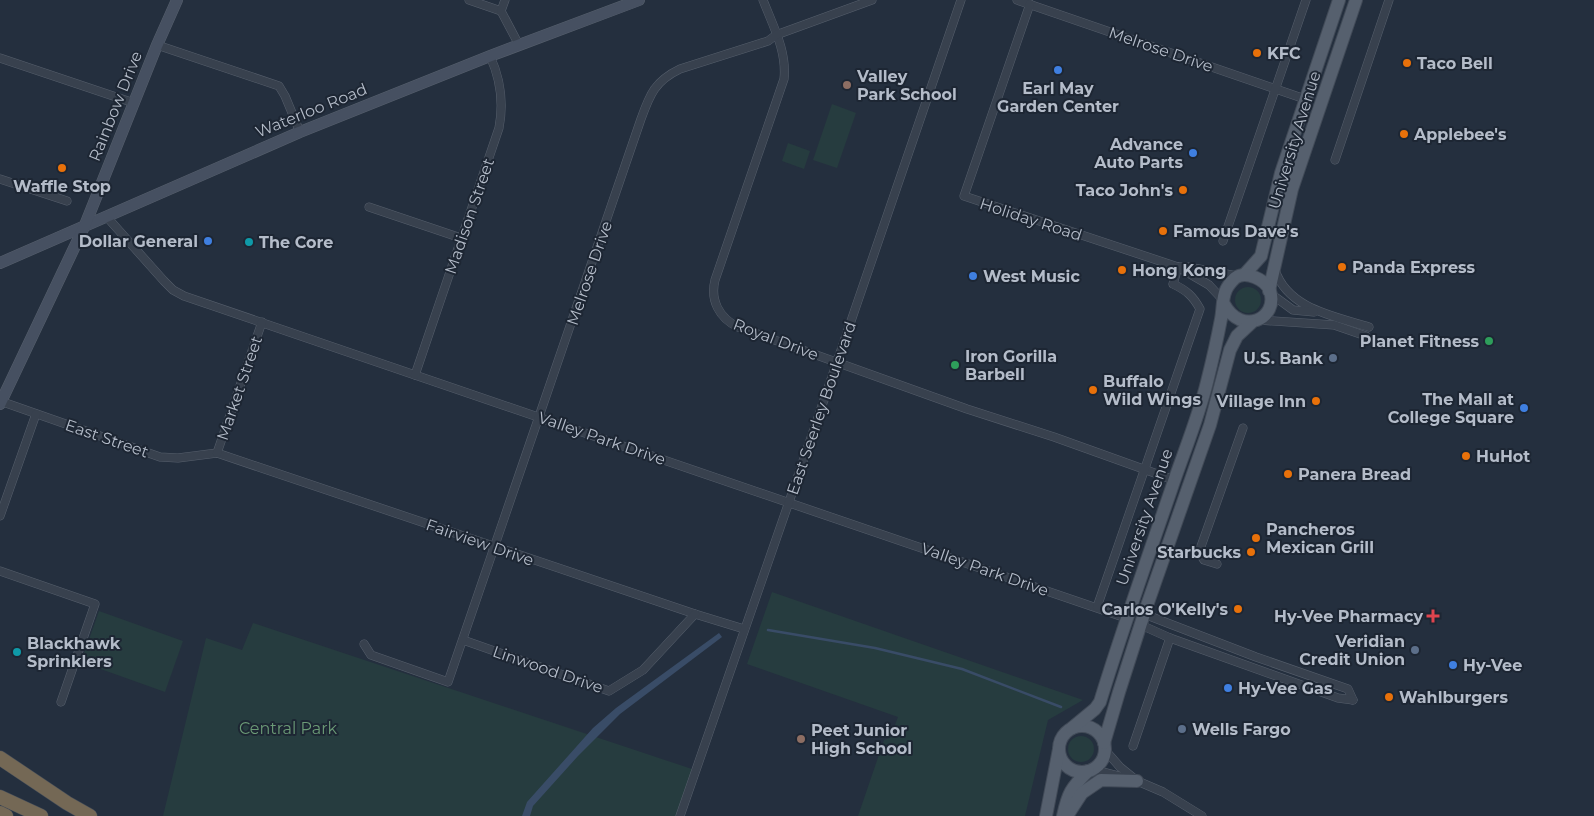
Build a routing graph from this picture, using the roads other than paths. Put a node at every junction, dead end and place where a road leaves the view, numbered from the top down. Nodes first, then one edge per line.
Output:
1 (177, 0) edge
2 (469, 0) edge
3 (505, 0) edge
4 (639, 0) edge
5 (763, 0) edge
6 (872, 0) edge
7 (961, 0) edge
8 (1017, 0) edge
9 (1306, 0) edge
10 (1339, 0) edge
11 (1356, 0) edge
12 (1389, 0) edge
13 (1030, 4) junction
14 (501, 11) junction
15 (776, 35) junction
16 (157, 45) junction
17 (519, 45) junction
18 (490, 56) junction
19 (0, 58) edge
20 (1275, 89) junction
21 (1305, 99) junction
22 (134, 103) junction
23 (300, 132) junction
24 (1335, 160) dead end
25 (1299, 170) junction
26 (0, 179) edge
27 (66, 201) dead end
28 (369, 207) dead end
29 (106, 216) junction
30 (85, 225) junction
31 (461, 238) junction
32 (1223, 241) dead end
33 (0, 263) edge
34 (1178, 267) junction
35 (1275, 270) junction
36 (1241, 276) junction
37 (1270, 292) junction
38 (1224, 302) junction
39 (1324, 313) junction
40 (262, 322) junction
41 (1254, 322) junction
42 (1369, 327) dead end
43 (1366, 336) dead end
44 (837, 361) junction
45 (415, 375) junction
46 (0, 403) edge
47 (36, 414) junction
48 (540, 417) junction
49 (1243, 428) dead end
50 (217, 453) junction
51 (1143, 469) junction
52 (1174, 480) junction
53 (789, 502) junction
54 (0, 516) edge
55 (495, 546) junction
56 (1152, 546) junction
57 (1166, 550) junction
58 (1217, 564) dead end
59 (0, 571) edge
60 (1097, 608) junction
61 (695, 614) junction
62 (1126, 618) junction
63 (1143, 619) junction
64 (744, 629) junction
65 (1170, 638) junction
66 (463, 640) junction
67 (364, 644) dead end
68 (61, 702) dead end
69 (1072, 728) junction
70 (1060, 744) junction
71 (1133, 746) dead end
72 (1105, 747) junction
73 (0, 758) edge
74 (1090, 770) junction
75 (1137, 781) junction
76 (0, 797) edge
77 (0, 813) edge
78 (1199, 815) edge
79 (6, 816) edge
80 (41, 816) edge
81 (90, 816) edge
82 (680, 816) edge
83 (1046, 816) edge
84 (1063, 816) edge
85 (1067, 816) edge

1 - 16 main road, Rainbow Drive
2 - 14 street
3 - 14 street
4 - 17 main road, Waterloo Road
5 - 15 street, Royal Drive
6 - 15 street, Melrose Drive
7 - 44 street, East Seerley Boulevard
8 - 13 street, Melrose Drive
9 - 20 street
10 - 21 main road, University Avenue
11 - 25 main road, University Avenue
12 - 24 street
13 - 20 street, Melrose Drive
13 - 34 street, Holiday Road
14 - 17 street
15 - 44 street, Royal Drive
15 - 48 street, Melrose Drive
16 - 22 main road, Rainbow Drive
16 - 23 street
17 - 18 main road, Waterloo Road
18 - 23 main road, Waterloo Road
18 - 31 street, Madison Street
19 - 22 street
20 - 21 street, Melrose Drive
20 - 32 street
21 - 25 main road
21 - 36 main road, University Avenue
22 - 30 main road, Rainbow Drive
23 - 29 main road, Waterloo Road
25 - 35 main road, University Avenue
26 - 27 street
28 - 31 street
29 - 30 main road, Waterloo Road
29 - 40 street, Valley Park Drive
30 - 33 main road, Waterloo Road
30 - 46 main road, Rainbow Drive
31 - 45 street, Madison Street
34 - 36 street, Holiday Road
34 - 38 street, Holiday Road
34 - 51 street
35 - 37 main road, University Avenue
35 - 39 street
36 - 37 main road
36 - 38 main road
37 - 39 street
37 - 41 main road
38 - 41 main road
38 - 52 main road, University Avenue
39 - 42 street
40 - 45 street, Valley Park Drive
40 - 50 street, Market Street
41 - 43 street
41 - 57 main road, University Avenue
44 - 51 street, Royal Drive
44 - 53 street, East Seerley Boulevard
45 - 48 street, Valley Park Drive
46 - 47 street, East Street
47 - 50 street, East Street
47 - 54 street
48 - 53 street, Valley Park Drive
48 - 55 street, Melrose Drive
49 - 58 street
50 - 55 street, Fairview Drive
51 - 52 street, Royal Drive
51 - 60 street
52 - 56 main road, University Avenue
52 - 57 main road
53 - 60 street, Valley Park Drive
53 - 64 street, East Seerley Boulevard
55 - 61 street, Fairview Drive
55 - 66 street, Melrose Drive
56 - 62 main road, University Avenue
56 - 63 main road
57 - 63 main road, University Avenue
59 - 68 street
60 - 62 street, Valley Park Drive
61 - 64 street, Fairview Drive
61 - 66 street, Linwood Drive
62 - 69 main road, University Avenue
63 - 65 street
63 - 65 street
63 - 72 main road, University Avenue
64 - 82 street, East Seerley Boulevard
65 - 71 street
66 - 67 street, Melrose Drive
69 - 70 main road
69 - 72 main road
70 - 74 main road
70 - 83 main road
72 - 74 main road
72 - 75 street
73 - 81 highway
74 - 75 street
74 - 84 main road
75 - 78 street
75 - 85 main road
76 - 80 highway
77 - 79 highway

